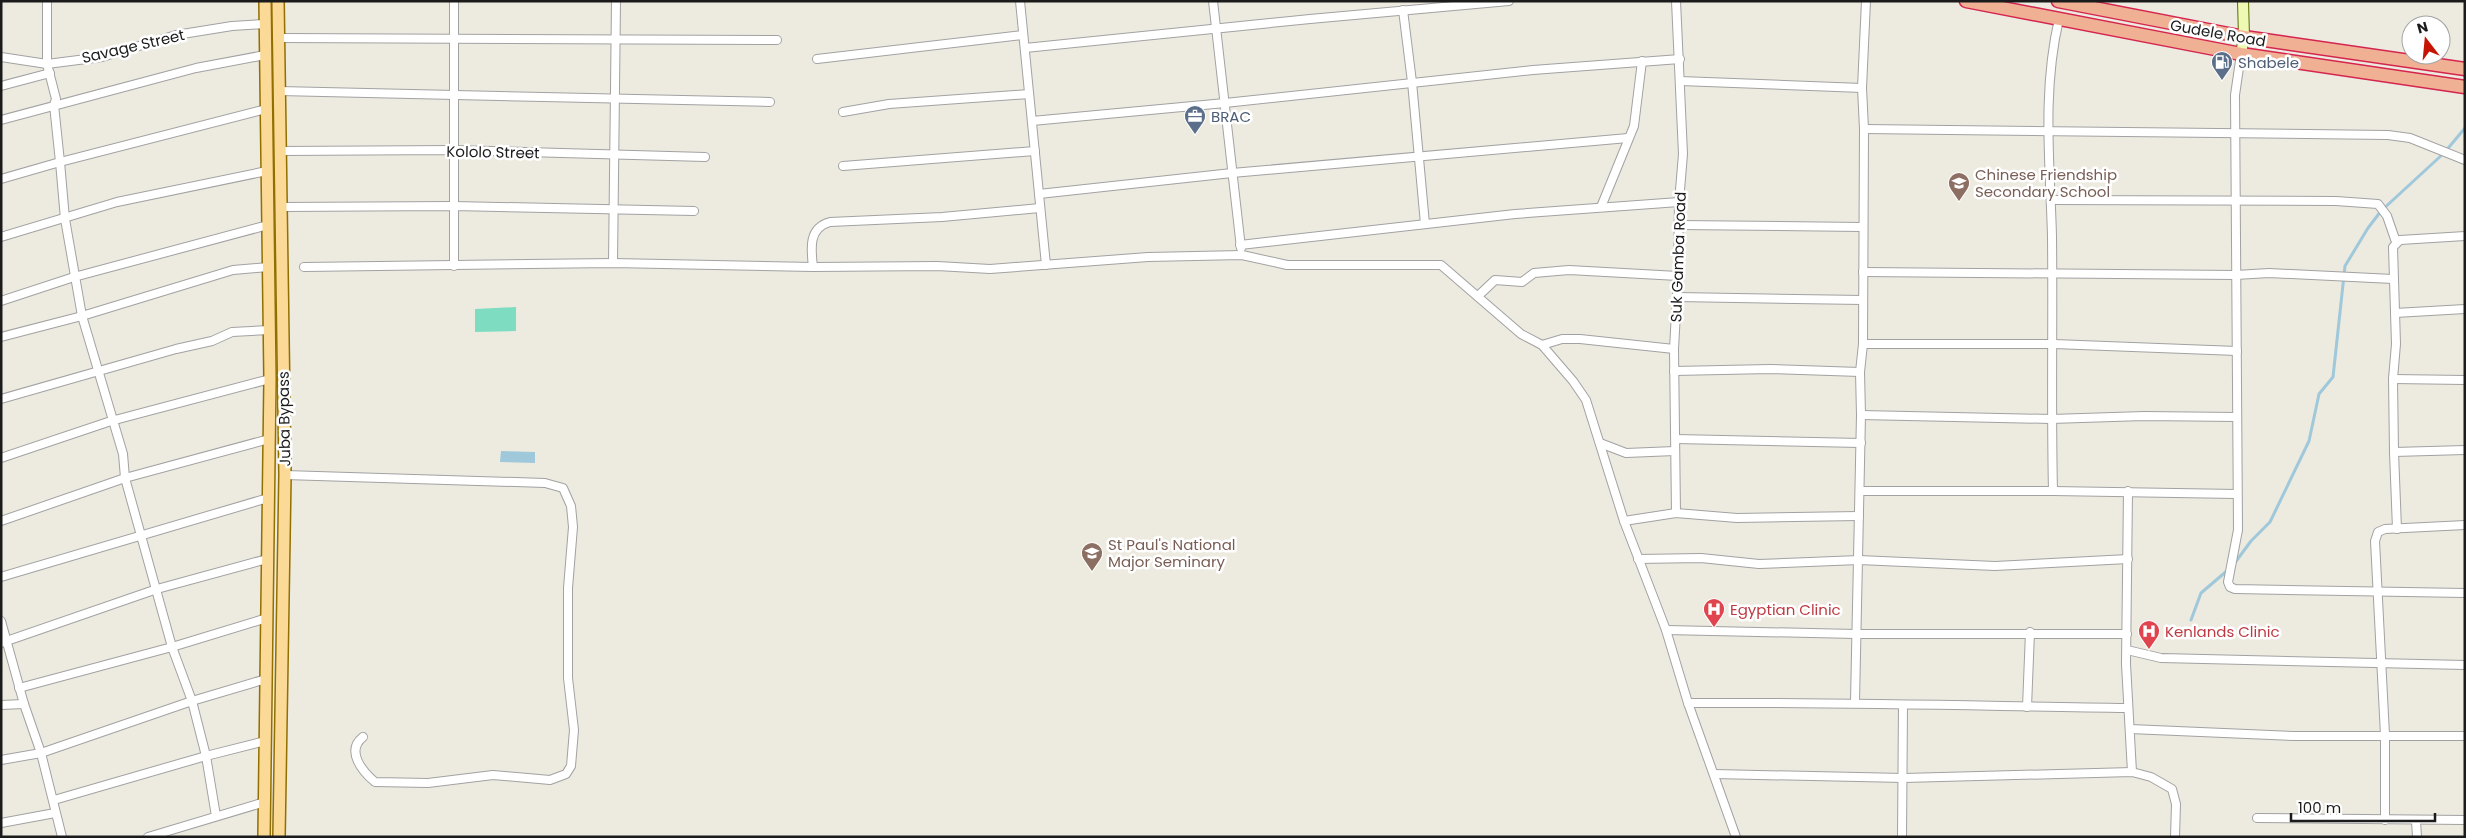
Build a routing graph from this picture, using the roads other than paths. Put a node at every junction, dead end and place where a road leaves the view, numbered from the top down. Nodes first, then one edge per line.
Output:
1 (47, 1) edge
2 (265, 1) edge
3 (278, 1) edge
4 (454, 1) edge
5 (616, 1) edge
6 (1020, 1) edge
7 (1213, 1) edge
8 (1510, 1) edge
9 (1676, 1) edge
10 (1866, 1) edge
11 (1966, 1) edge
12 (2058, 1) edge
13 (2243, 1) edge
14 (1403, 10) junction
15 (2058, 20) junction
16 (264, 24) junction
17 (1216, 28) junction
18 (1023, 36) junction
19 (2244, 37) junction
20 (278, 38) junction
21 (454, 38) junction
22 (615, 38) junction
23 (777, 40) dead end
24 (1025, 48) junction
25 (2241, 54) junction
26 (265, 55) junction
27 (1, 57) edge
28 (817, 59) dead end
29 (1680, 59) junction
30 (1642, 61) junction
31 (47, 64) junction
32 (2465, 69) edge
33 (50, 73) junction
34 (1680, 81) junction
35 (1412, 82) junction
36 (1, 86) edge
37 (2465, 87) edge
38 (1862, 88) junction
39 (279, 91) junction
40 (1029, 94) junction
41 (454, 96) junction
42 (613, 100) junction
43 (770, 102) dead end
44 (1225, 104) junction
45 (54, 105) junction
46 (266, 109) junction
47 (843, 112) dead end
48 (1, 120) edge
49 (1032, 121) junction
50 (1864, 129) junction
51 (2047, 130) junction
52 (2236, 134) junction
53 (1628, 138) junction
54 (454, 150) junction
55 (280, 151) junction
56 (1035, 151) junction
57 (612, 154) junction
58 (1420, 156) junction
59 (705, 157) dead end
60 (2465, 160) edge
61 (60, 162) junction
62 (843, 166) dead end
63 (267, 171) junction
64 (1232, 173) junction
65 (1, 179) edge
66 (1039, 194) junction
67 (2051, 200) junction
68 (2236, 200) junction
69 (1679, 202) junction
70 (454, 206) junction
71 (1601, 206) junction
72 (281, 207) junction
73 (612, 208) junction
74 (1040, 208) junction
75 (694, 212) dead end
76 (65, 219) junction
77 (268, 224) junction
78 (1426, 224) junction
79 (1679, 224) junction
80 (1862, 227) junction
81 (2465, 236) edge
82 (1, 237) edge
83 (2396, 242) junction
84 (1240, 245) junction
85 (1242, 255) junction
86 (613, 263) junction
87 (1046, 265) junction
88 (454, 266) junction
89 (268, 267) junction
90 (304, 267) dead end
91 (813, 268) junction
92 (1863, 272) junction
93 (2052, 273) junction
94 (1678, 276) junction
95 (2236, 276) junction
96 (74, 277) junction
97 (2393, 279) junction
98 (1478, 296) junction
99 (1677, 297) junction
100 (1862, 300) junction
101 (1, 301) edge
102 (2465, 309) edge
103 (2395, 313) junction
104 (82, 316) junction
105 (269, 330) junction
106 (1, 337) edge
107 (1863, 344) junction
108 (2054, 344) junction
109 (1542, 345) junction
110 (1674, 349) junction
111 (2237, 351) junction
112 (1674, 371) junction
113 (98, 372) junction
114 (1860, 372) junction
115 (270, 379) junction
116 (2393, 379) junction
117 (2465, 380) edge
118 (1, 399) edge
119 (1861, 416) junction
120 (2236, 417) junction
121 (2051, 419) junction
122 (111, 421) junction
123 (269, 439) junction
124 (1676, 439) junction
125 (1600, 443) junction
126 (1861, 443) junction
127 (2465, 450) edge
128 (1675, 451) junction
129 (2394, 452) junction
130 (1, 458) edge
131 (285, 475) junction
132 (125, 478) junction
133 (2053, 491) junction
134 (2128, 491) junction
135 (1860, 492) junction
136 (2237, 494) junction
137 (268, 498) junction
138 (1676, 513) junction
139 (1859, 516) junction
140 (1, 521) edge
141 (1624, 521) junction
142 (2465, 525) edge
143 (2397, 529) junction
144 (140, 534) junction
145 (267, 558) junction
146 (1638, 559) junction
147 (2128, 559) junction
148 (1858, 560) junction
149 (1, 577) edge
150 (156, 589) junction
151 (2376, 593) junction
152 (2465, 593) edge
153 (267, 618) junction
154 (1, 621) edge
155 (1666, 630) junction
156 (2030, 632) junction
157 (1856, 634) junction
158 (2127, 634) junction
159 (4, 642) edge
160 (172, 647) junction
161 (2127, 650) junction
162 (2382, 664) junction
163 (2465, 664) edge
164 (266, 679) junction
165 (19, 688) junction
166 (192, 701) junction
167 (1855, 702) junction
168 (1688, 703) junction
169 (24, 704) junction
170 (1, 705) edge
171 (1903, 706) junction
172 (2027, 707) junction
173 (2128, 708) junction
174 (2130, 729) junction
175 (2385, 735) junction
176 (2465, 736) edge
177 (363, 737) dead end
178 (265, 741) junction
179 (41, 753) junction
180 (206, 756) junction
181 (1, 760) edge
182 (2132, 772) junction
183 (1714, 774) junction
184 (1904, 778) junction
185 (54, 800) junction
186 (264, 802) junction
187 (55, 813) junction
188 (216, 816) junction
189 (2257, 818) dead end
190 (2386, 820) junction
191 (2465, 820) edge
192 (2416, 821) junction
193 (1, 823) edge
194 (62, 837) edge
195 (148, 837) edge
196 (264, 837) edge
197 (279, 837) edge
198 (1736, 837) edge
199 (1902, 837) edge
200 (2175, 837) edge
201 (2417, 837) edge

1 - 31 street
2 - 16 main road, Juba Bypass
3 - 20 main road, Juba Bypass
4 - 21 street
5 - 22 street
6 - 18 street
7 - 17 street
8 - 14 street
9 - 29 street, Suk Gamba Road
10 - 38 street
11 - 15 highway, Gudele Road
12 - 19 highway, Gudele Road
13 - 19 main road
14 - 17 street
14 - 35 street
15 - 25 highway, Gudele Road
15 - 51 street
16 - 26 main road, Juba Bypass
16 - 31 street, Savage Street
17 - 24 street
17 - 44 street
18 - 24 street
18 - 28 street
19 - 25 main road
19 - 32 highway, Gudele Road
20 - 21 street
20 - 39 main road, Juba Bypass
21 - 22 street
21 - 41 street
22 - 23 street
22 - 42 street
24 - 40 street
25 - 37 highway, Gudele Road
25 - 52 street
26 - 45 street
26 - 46 main road, Juba Bypass
27 - 31 street, Savage Street
29 - 30 street
29 - 34 street, Suk Gamba Road
30 - 35 street
30 - 53 street
31 - 33 street
33 - 36 street
33 - 45 street
34 - 38 street
34 - 69 street, Suk Gamba Road
35 - 44 street
35 - 58 street
38 - 50 street
39 - 41 street
39 - 55 main road, Juba Bypass
40 - 47 street
40 - 49 street
41 - 42 street
41 - 54 street
42 - 43 street
42 - 57 street
44 - 49 street
44 - 64 street
45 - 48 street
45 - 61 street
46 - 61 street
46 - 63 main road, Juba Bypass
49 - 56 street
50 - 51 street
50 - 80 street
51 - 52 street
51 - 67 street
52 - 60 street
52 - 68 street
53 - 58 street
53 - 71 street
54 - 55 street, Kololo Street
54 - 57 street, Kololo Street
54 - 70 street
55 - 72 main road, Juba Bypass
56 - 62 street
56 - 66 street
57 - 59 street, Kololo Street
57 - 73 street
58 - 64 street
58 - 78 street
61 - 65 street
61 - 76 street
63 - 76 street
63 - 77 main road, Juba Bypass
64 - 66 street
64 - 84 street
66 - 74 street
67 - 68 street
67 - 93 street
68 - 83 street
68 - 95 street
69 - 71 street
69 - 79 street, Suk Gamba Road
70 - 72 street
70 - 73 street
70 - 88 street
71 - 78 street
72 - 131 main road, Juba Bypass
73 - 75 street
73 - 86 street
74 - 87 street
74 - 91 street
76 - 82 street
76 - 96 street
77 - 89 main road, Juba Bypass
77 - 96 street
78 - 84 street
79 - 80 street
79 - 94 street, Suk Gamba Road
80 - 92 street
81 - 83 street
83 - 97 street
84 - 85 street
85 - 87 street
85 - 98 street
86 - 88 street
86 - 91 street
87 - 91 street
88 - 90 street
89 - 104 street
89 - 105 main road, Juba Bypass
92 - 93 street
92 - 100 street
93 - 95 street
93 - 108 street
94 - 98 street
94 - 99 street, Suk Gamba Road
95 - 97 street
95 - 111 street
96 - 101 street
96 - 104 street
97 - 103 street
98 - 109 street
99 - 100 street
99 - 110 street, Suk Gamba Road
100 - 107 street
102 - 103 street
103 - 116 street
104 - 106 street
104 - 113 street
105 - 113 street
105 - 115 main road, Juba Bypass
107 - 108 street
107 - 114 street
108 - 111 street
108 - 121 street
109 - 110 street
109 - 125 street
110 - 112 street, Suk Gamba Road
111 - 120 street
112 - 114 street
112 - 124 street, Suk Gamba Road
113 - 118 street
113 - 122 street
114 - 119 street
115 - 122 street
115 - 123 main road, Juba Bypass
116 - 117 street
116 - 129 street
119 - 121 street
119 - 126 street
120 - 121 street
120 - 136 street
121 - 133 street
122 - 130 street
122 - 132 street
123 - 132 street
123 - 137 main road, Juba Bypass
124 - 126 street
124 - 128 street, Suk Gamba Road
125 - 128 street
125 - 141 street
126 - 135 street
127 - 129 street
128 - 138 street, Suk Gamba Road
129 - 143 street
131 - 177 street
131 - 197 main road, Juba Bypass
132 - 140 street
132 - 144 street
133 - 134 street
133 - 135 street
134 - 136 street
134 - 147 street
135 - 139 street
136 - 151 street
137 - 144 street
137 - 145 main road, Juba Bypass
138 - 139 street
138 - 141 street
139 - 148 street
141 - 146 street
142 - 143 street
143 - 151 street
144 - 149 street
144 - 150 street
145 - 150 street
145 - 153 main road, Juba Bypass
146 - 148 street
146 - 155 street
147 - 148 street
147 - 158 street
148 - 157 street
150 - 159 street
150 - 160 street
151 - 152 street
151 - 162 street
153 - 160 street
153 - 164 main road, Juba Bypass
154 - 159 street
155 - 157 street
155 - 168 street
156 - 157 street
156 - 158 street
156 - 172 street
157 - 167 street
158 - 161 street
159 - 165 street
160 - 165 street
160 - 166 street
161 - 162 street
161 - 173 street
162 - 163 street
162 - 175 street
164 - 166 street
164 - 178 main road, Juba Bypass
165 - 169 street
166 - 179 street
166 - 180 street
167 - 168 street
167 - 171 street
168 - 183 street
169 - 170 street
169 - 179 street
171 - 172 street
171 - 184 street
172 - 173 street
173 - 174 street
174 - 175 street
174 - 182 street
175 - 176 street
175 - 190 street
178 - 180 street
178 - 186 main road, Juba Bypass
179 - 181 street
179 - 185 street
180 - 185 street
180 - 188 street
182 - 184 street
182 - 200 street
183 - 184 street
183 - 198 street
184 - 199 street
185 - 187 street
186 - 188 street
186 - 196 main road, Juba Bypass
187 - 193 street
187 - 194 street
188 - 195 street
189 - 190 street
190 - 192 street
191 - 192 street
192 - 201 street

